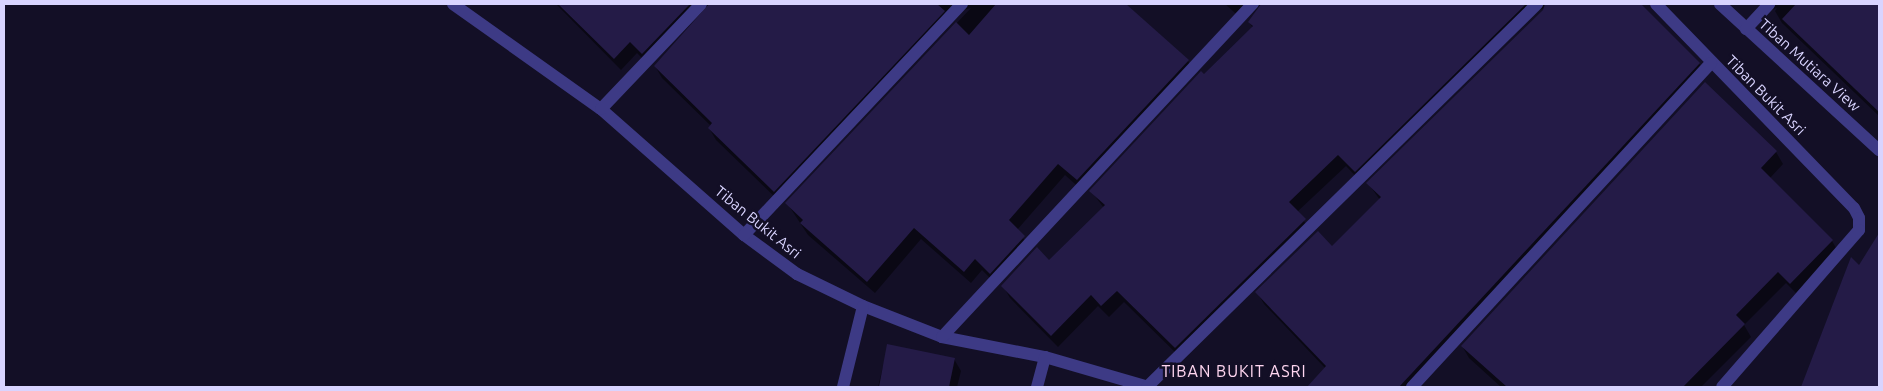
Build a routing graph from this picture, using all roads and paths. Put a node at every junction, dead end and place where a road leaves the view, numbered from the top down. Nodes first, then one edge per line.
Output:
1 (453, 4) edge
2 (701, 4) edge
3 (962, 4) edge
4 (1253, 4) edge
5 (1536, 4) edge
6 (1656, 4) edge
7 (1720, 4) edge
8 (1769, 4) edge
9 (1746, 28) junction
10 (1711, 63) junction
11 (602, 109) junction
12 (1879, 150) edge
13 (744, 235) junction
14 (863, 306) junction
15 (942, 337) junction
16 (1044, 357) junction
17 (843, 387) edge
18 (1037, 387) edge
19 (1148, 387) edge
20 (1412, 387) edge
21 (1722, 387) edge

1 - 11 street, Tiban Bukit Asri
2 - 11 street
3 - 13 street
4 - 15 street
5 - 19 street
6 - 10 street, Tiban Bukit Asri
7 - 9 street, Tiban Mutiara View
8 - 9 street
9 - 12 street, Tiban Mutiara View
10 - 20 street
10 - 21 street, Tiban Bukit Asri
11 - 13 street, Tiban Bukit Asri
13 - 14 street, Tiban Bukit Asri
14 - 15 street, Tiban Bukit Asri
14 - 17 street
15 - 16 street, Tiban Bukit Asri
16 - 18 street
16 - 19 street, Tiban Bukit Asri

